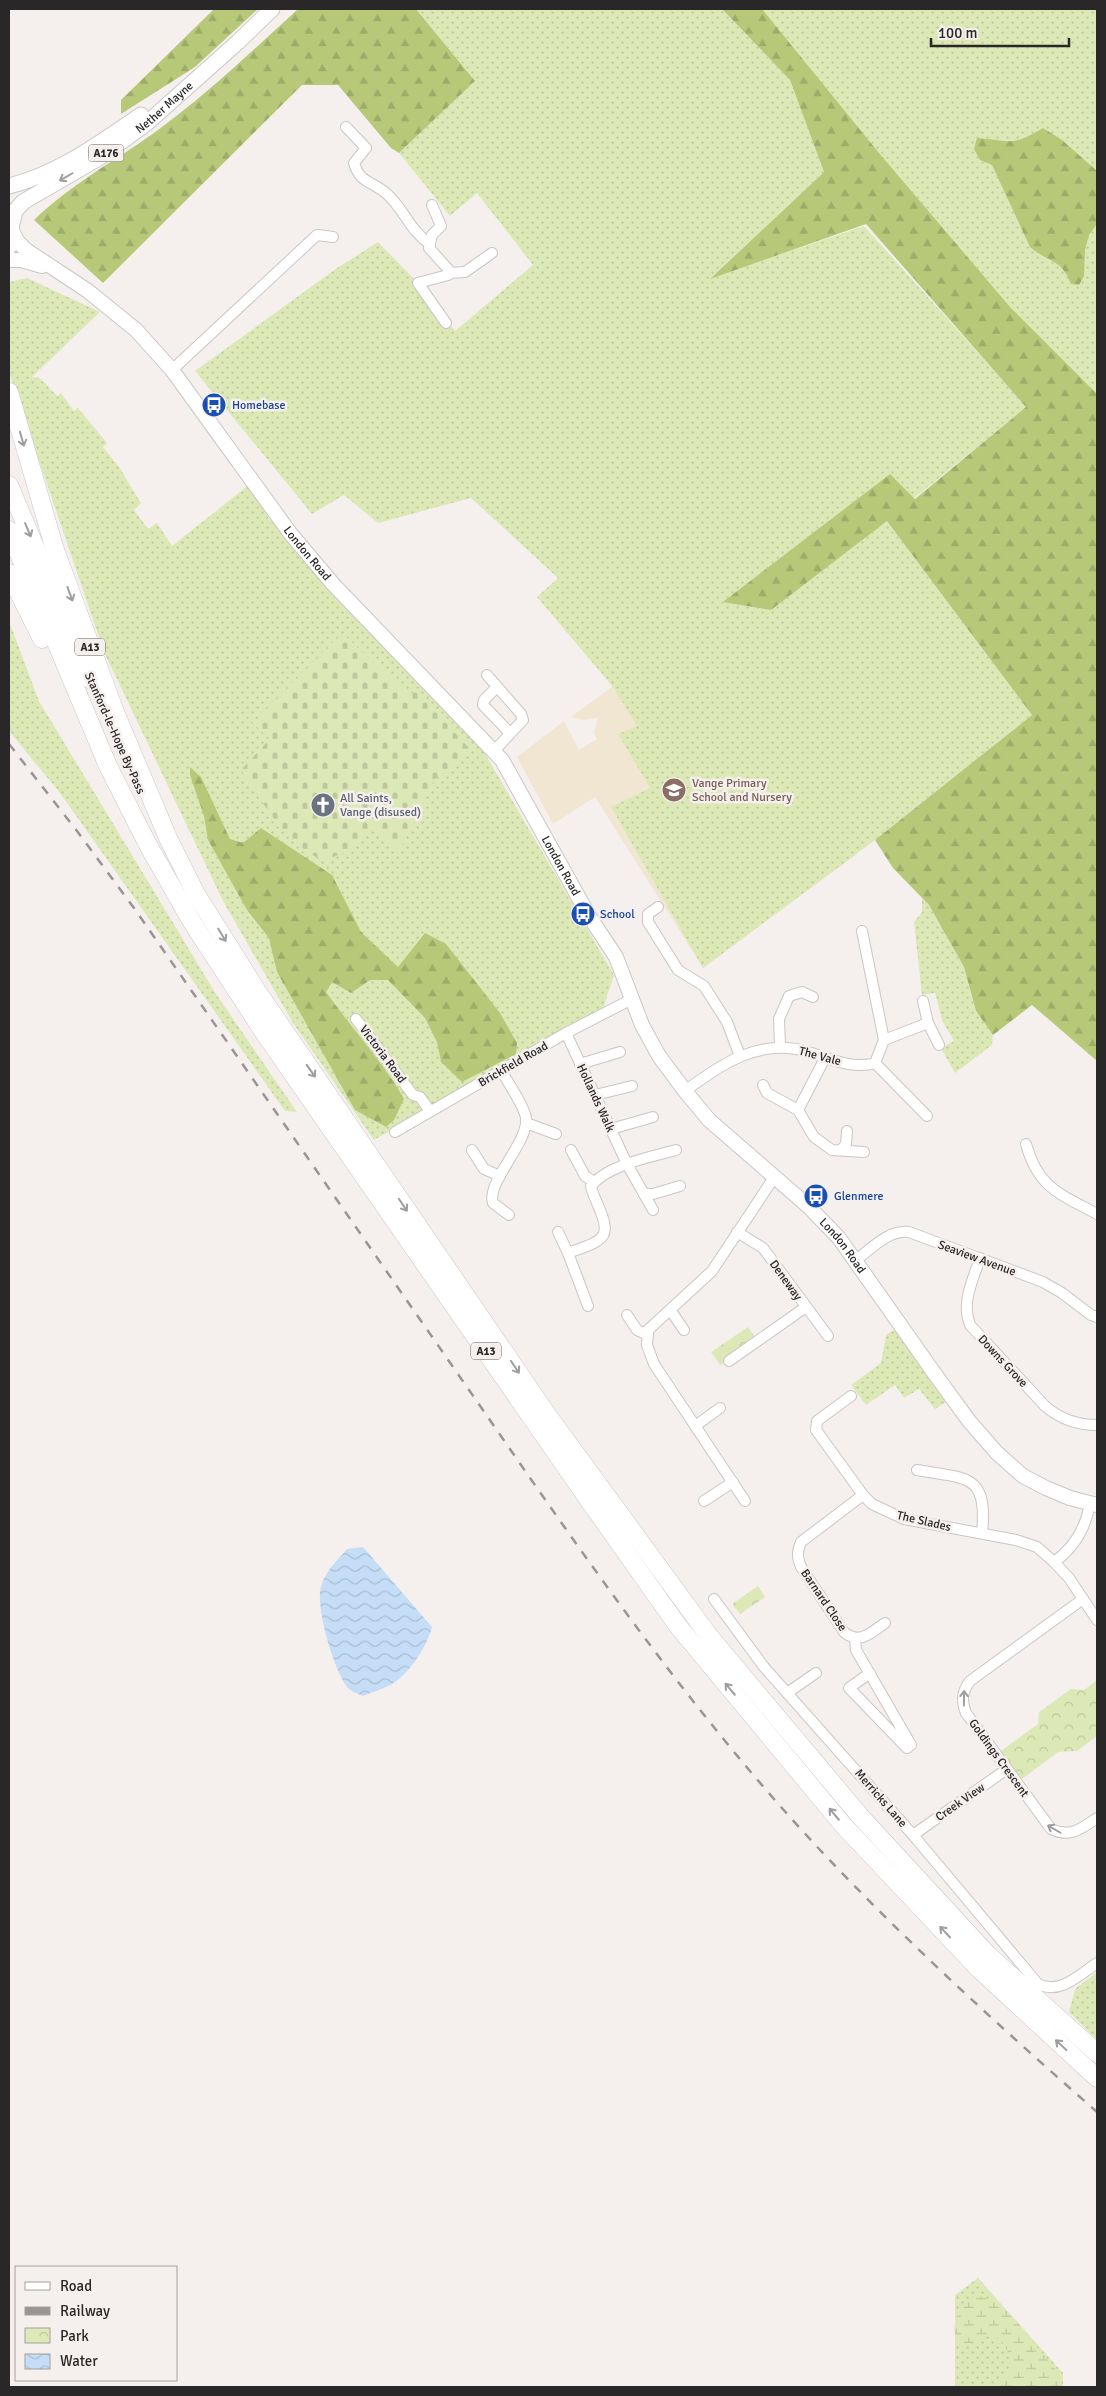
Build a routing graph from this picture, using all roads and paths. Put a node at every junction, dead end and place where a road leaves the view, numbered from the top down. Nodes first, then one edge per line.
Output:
1 (272, 9) edge
2 (203, 74) junction
3 (130, 122) junction
4 (346, 127) dead end
5 (9, 176) edge
6 (9, 186) edge
7 (432, 205) dead end
8 (10, 224) edge
9 (333, 237) dead end
10 (430, 244) junction
11 (9, 247) edge
12 (492, 253) dead end
13 (9, 260) edge
14 (50, 268) junction
15 (448, 273) junction
16 (446, 323) dead end
17 (172, 370) junction
18 (9, 392) edge
19 (9, 485) edge
20 (9, 530) edge
21 (9, 573) edge
22 (487, 675) dead end
23 (497, 687) junction
24 (510, 733) junction
25 (494, 751) junction
26 (108, 766) junction
27 (196, 894) junction
28 (658, 907) dead end
29 (862, 931) dead end
30 (802, 981) dead end
31 (802, 992) junction
32 (813, 997) dead end
33 (632, 999) junction
34 (923, 1001) dead end
35 (356, 1019) dead end
36 (928, 1023) junction
37 (566, 1033) junction
38 (884, 1040) junction
39 (939, 1045) dead end
40 (780, 1047) junction
41 (620, 1052) dead end
42 (740, 1056) junction
43 (825, 1058) junction
44 (875, 1063) junction
45 (580, 1064) junction
46 (501, 1070) junction
47 (763, 1085) dead end
48 (632, 1086) dead end
49 (685, 1091) junction
50 (595, 1095) junction
51 (798, 1110) junction
52 (430, 1111) junction
53 (927, 1116) dead end
54 (653, 1117) dead end
55 (526, 1123) junction
56 (611, 1129) junction
57 (847, 1131) dead end
58 (395, 1132) dead end
59 (556, 1134) dead end
60 (1026, 1144) dead end
61 (472, 1150) dead end
62 (571, 1150) dead end
63 (676, 1150) dead end
64 (841, 1150) junction
65 (864, 1152) dead end
66 (627, 1164) junction
67 (500, 1176) junction
68 (775, 1176) junction
69 (594, 1182) junction
70 (680, 1186) dead end
71 (644, 1194) junction
72 (653, 1210) dead end
73 (1097, 1214) edge
74 (509, 1215) dead end
75 (558, 1232) dead end
76 (737, 1232) junction
77 (568, 1253) junction
78 (980, 1258) junction
79 (856, 1260) junction
80 (588, 1306) dead end
81 (806, 1307) junction
82 (671, 1311) junction
83 (627, 1315) dead end
84 (1097, 1317) edge
85 (684, 1330) dead end
86 (648, 1335) junction
87 (828, 1336) dead end
88 (729, 1361) dead end
89 (851, 1396) dead end
90 (720, 1408) dead end
91 (1097, 1425) edge
92 (695, 1426) junction
93 (917, 1470) dead end
94 (733, 1482) junction
95 (863, 1495) junction
96 (704, 1501) dead end
97 (745, 1502) dead end
98 (1093, 1504) edge
99 (982, 1533) junction
100 (1054, 1562) junction
101 (714, 1599) dead end
102 (1083, 1599) junction
103 (1097, 1620) edge
104 (885, 1623) dead end
105 (855, 1638) junction
106 (816, 1673) dead end
107 (870, 1673) junction
108 (787, 1694) junction
109 (1007, 1769) junction
110 (1097, 1818) edge
111 (913, 1835) junction
112 (1097, 1963) edge
113 (1097, 2054) edge
114 (1097, 2078) edge

1 - 2 main road, Nether Mayne / A176
2 - 3 main road, Nether Mayne / A176
2 -> 8 main road, Nether Mayne / A176
3 - 5 main road, A176
3 - 6 main road, Nether Mayne / A176
4 - 10 street
7 - 10 street
8 - 11 main road, A176
8 - 14 main road, London Road
9 - 17 street
10 - 15 street
12 - 15 street
13 - 14 main road, London Road
14 - 17 main road, London Road
15 - 16 street
17 - 25 main road, London Road
18 -> 27 highway, A13
19 -> 27 highway, Stanford-le-Hope By-Pass / A13
20 - 26 highway, A13
21 - 26 highway, A13
22 - 23 street
23 - 24 street
23 - 24 street
24 - 25 street
25 - 33 main road, London Road
114 -> 26 highway, A13
27 -> 113 highway, A13
28 - 42 street
29 - 38 street
30 - 31 street
31 - 32 street
31 - 40 street
33 - 37 street, Brickfield Road
33 - 49 main road, London Road
34 - 36 street
35 - 52 street, Victoria Road
36 - 38 street
36 - 39 street
37 - 45 street, Hollands Walk
37 - 46 street, Brickfield Road
38 - 44 street
40 - 42 street, The Vale
40 - 43 street, The Vale
41 - 45 street
42 - 49 street, The Vale
43 - 44 street, The Vale
43 - 51 street
44 - 53 street
45 - 50 street, Hollands Walk
46 - 52 street, Brickfield Road
46 - 55 street
47 - 51 street
48 - 50 street
49 - 68 main road, London Road
50 - 56 street, Hollands Walk
51 - 64 street
52 - 58 street, Brickfield Road
54 - 56 street
55 - 59 street
55 - 67 street
56 - 66 street, Hollands Walk
57 - 64 street
60 - 73 street
61 - 67 street
62 - 69 street
63 - 66 street
64 - 65 street
66 - 69 street
66 - 71 street, Hollands Walk
67 - 74 street
68 - 76 street
68 - 79 main road, London Road
69 - 77 street
70 - 71 street
71 - 72 street, Hollands Walk
75 - 77 street
76 - 81 street, Deneway
76 - 82 street
77 - 80 street
78 - 79 street, Seaview Avenue
78 - 84 street, Seaview Avenue
78 - 91 street, Downs Grove
79 - 98 main road, London Road
81 - 87 street, Deneway
81 - 88 street
82 - 85 street
82 - 86 street
83 - 86 street
86 - 92 street
89 - 95 street, The Slades
90 - 92 street
92 - 94 street
93 - 99 street
94 - 96 street
94 - 97 street
95 - 99 street, The Slades
95 - 105 street, Barnard Close
98 - 100 street
99 - 100 street, The Slades
100 - 102 street, The Slades
101 - 108 street, Merricks Lane
102 - 103 street, The Slades
109 -> 102 street, Goldings Crescent
104 - 105 street, Barnard Close
105 - 107 street
106 - 108 street
107 - 107 street
108 - 111 street, Merricks Lane
110 -> 109 street, Goldings Crescent
109 - 111 street, Creek View
111 - 112 street, Merricks Lane

